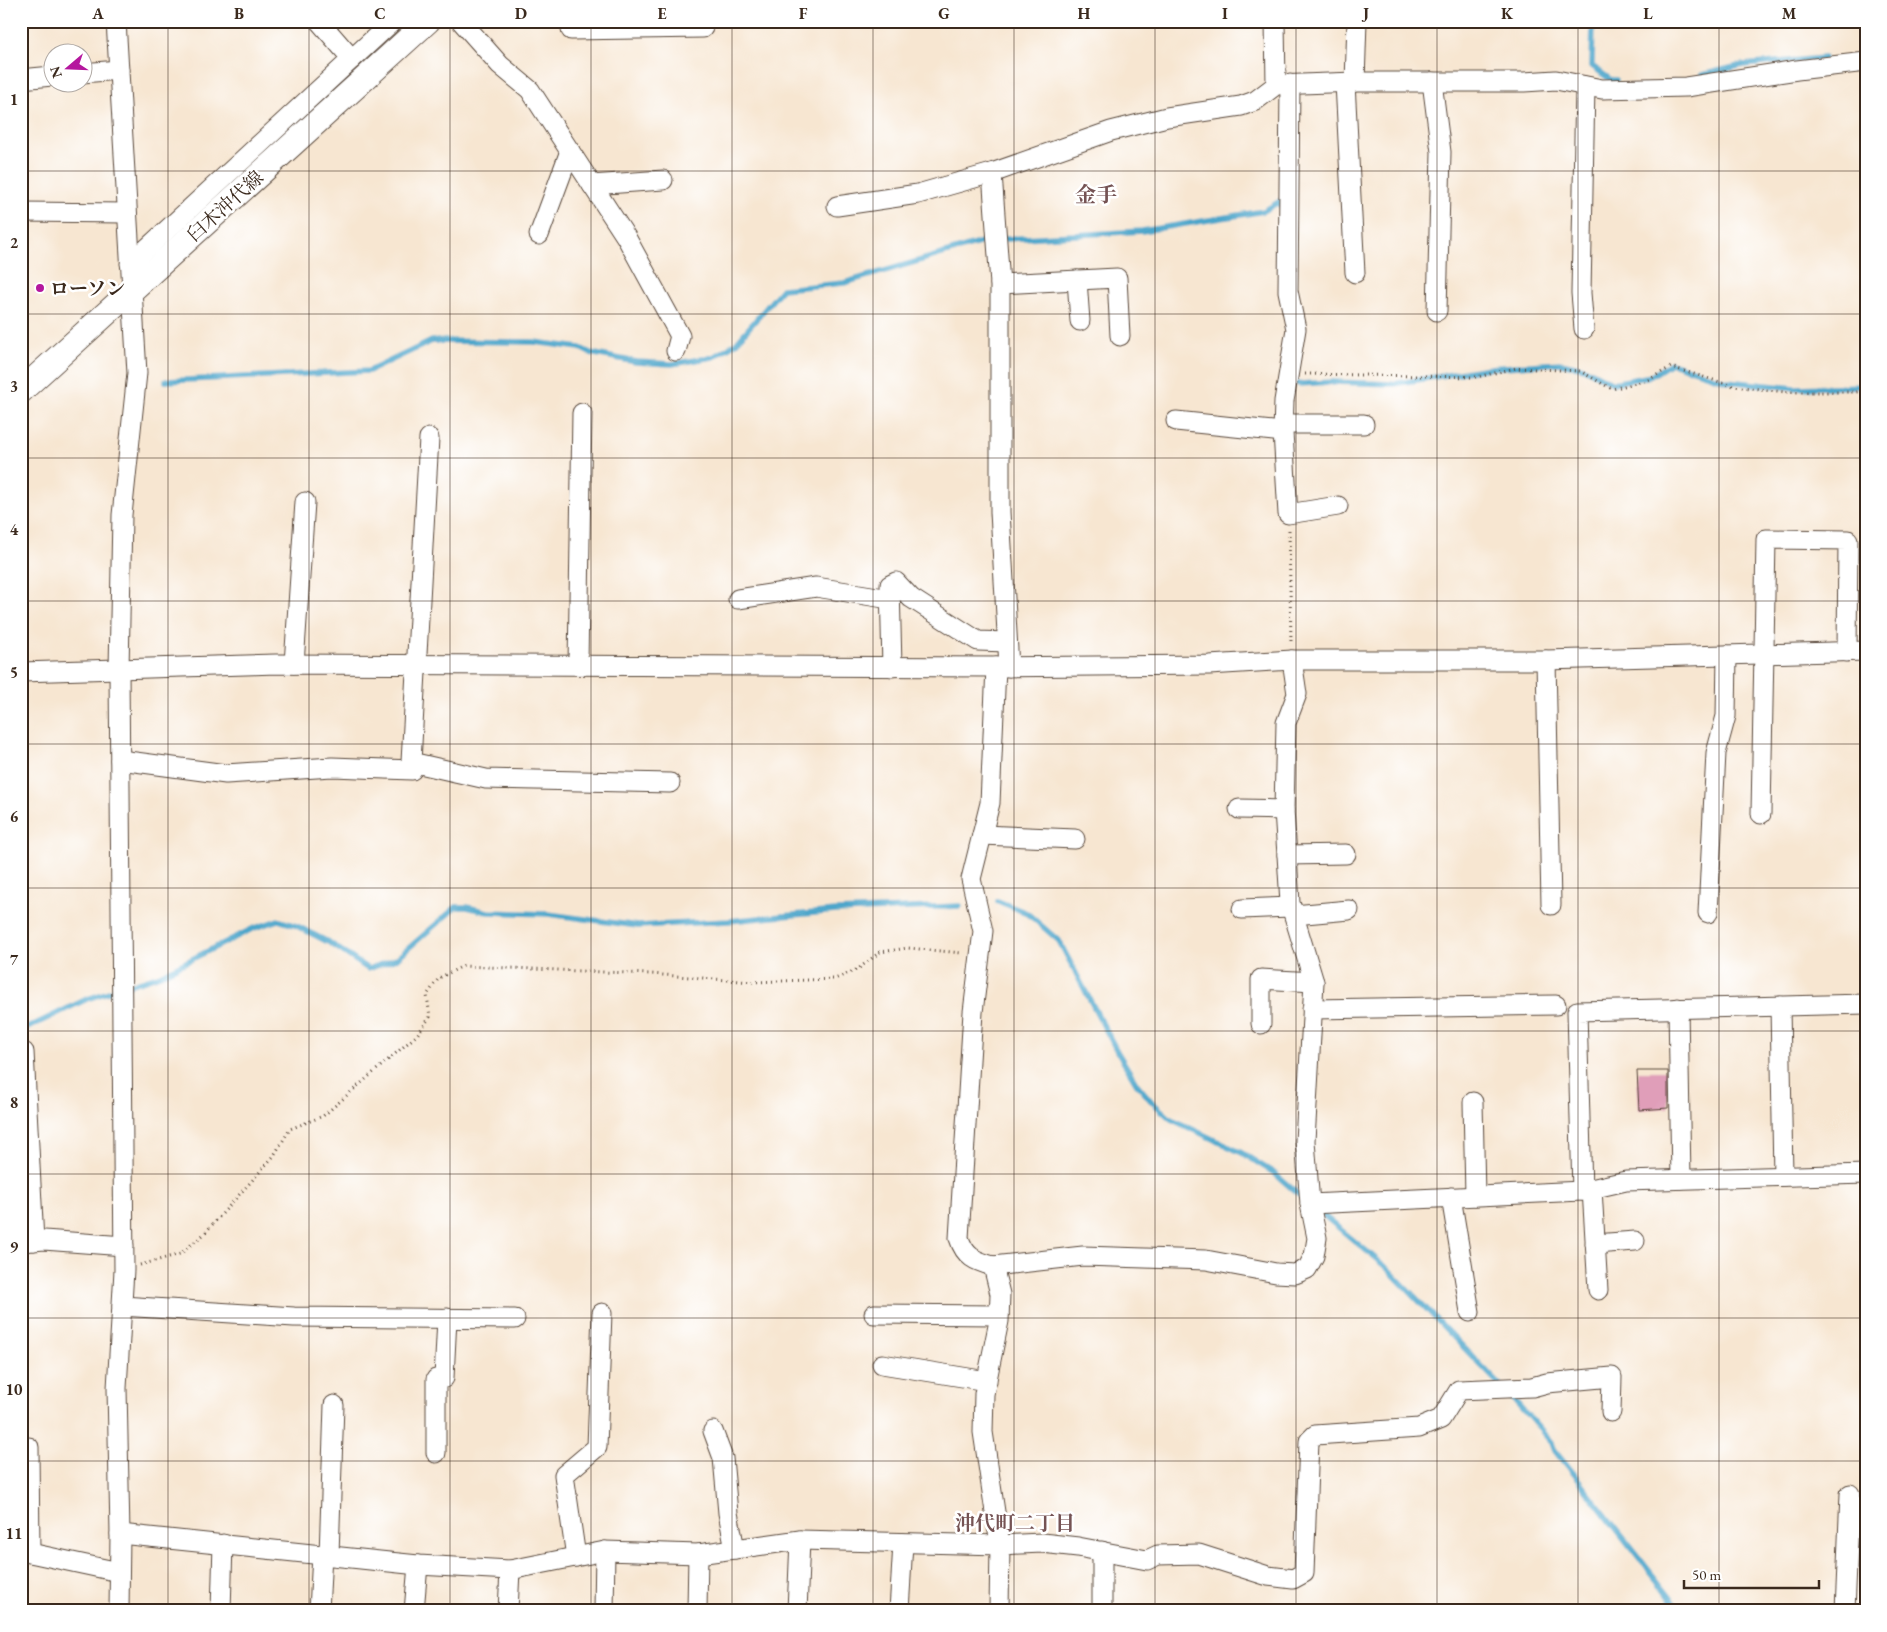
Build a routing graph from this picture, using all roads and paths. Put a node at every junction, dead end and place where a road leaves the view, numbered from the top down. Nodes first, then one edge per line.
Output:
1 (116, 21) edge
2 (319, 21) edge
3 (393, 21) edge
4 (428, 21) edge
5 (461, 21) edge
6 (571, 21) edge
7 (1275, 21) edge
8 (1357, 21) edge
9 (703, 28) dead end
10 (352, 59) junction
11 (1866, 62) edge
12 (119, 70) junction
13 (92, 72) edge
14 (42, 77) edge
15 (21, 78) edge
16 (1350, 82) junction
17 (1432, 82) junction
18 (1283, 84) junction
19 (1585, 86) junction
20 (570, 151) junction
21 (992, 174) junction
22 (662, 180) dead end
23 (592, 185) junction
24 (837, 206) dead end
25 (21, 212) edge
26 (127, 213) junction
27 (539, 235) dead end
28 (130, 264) junction
29 (1355, 273) dead end
30 (1077, 280) junction
31 (1000, 284) junction
32 (132, 291) junction
33 (1437, 311) dead end
34 (1080, 321) dead end
35 (1584, 329) dead end
36 (1120, 336) dead end
37 (676, 350) dead end
38 (1290, 374) junction
39 (1866, 390) edge
40 (21, 392) edge
41 (582, 413) dead end
42 (1176, 421) dead end
43 (1364, 424) dead end
44 (1283, 428) junction
45 (429, 438) dead end
46 (305, 502) dead end
47 (1338, 506) dead end
48 (1289, 526) dead end
49 (738, 599) dead end
50 (890, 599) junction
51 (1007, 642) junction
52 (1866, 651) edge
53 (1847, 652) junction
54 (1764, 654) junction
55 (1727, 655) junction
56 (1292, 660) junction
57 (1546, 660) junction
58 (294, 664) junction
59 (415, 665) junction
60 (578, 665) junction
61 (892, 667) junction
62 (1002, 667) junction
63 (119, 670) junction
64 (21, 672) edge
65 (120, 760) junction
66 (411, 762) junction
67 (670, 783) dead end
68 (1239, 809) dead end
69 (1284, 810) junction
70 (1761, 814) dead end
71 (982, 835) junction
72 (1075, 839) dead end
73 (1346, 854) dead end
74 (1287, 855) junction
75 (1551, 905) dead end
76 (1242, 909) dead end
77 (1349, 910) dead end
78 (1293, 911) junction
79 (1708, 913) dead end
80 (980, 955) junction
81 (1314, 982) junction
82 (1866, 1004) edge
83 (1556, 1005) dead end
84 (1780, 1006) junction
85 (1678, 1008) junction
86 (1312, 1009) junction
87 (1261, 1024) dead end
88 (24, 1052) dead end
89 (1473, 1102) dead end
90 (1866, 1174) edge
91 (1783, 1176) junction
92 (1681, 1179) junction
93 (1587, 1190) junction
94 (1474, 1196) junction
95 (1451, 1198) junction
96 (1310, 1204) junction
97 (1635, 1241) dead end
98 (28, 1242) edge
99 (1595, 1244) junction
100 (124, 1246) junction
101 (993, 1266) junction
102 (124, 1270) junction
103 (1598, 1290) dead end
104 (122, 1306) junction
105 (1470, 1312) dead end
106 (602, 1313) dead end
107 (874, 1314) dead end
108 (999, 1315) junction
109 (447, 1318) junction
110 (514, 1319) dead end
111 (882, 1364) dead end
112 (987, 1381) junction
113 (334, 1405) dead end
114 (1611, 1412) dead end
115 (713, 1431) dead end
116 (29, 1447) dead end
117 (436, 1453) dead end
118 (1850, 1494) dead end
119 (120, 1534) junction
120 (800, 1540) junction
121 (903, 1543) junction
122 (223, 1544) junction
123 (1000, 1545) junction
124 (735, 1549) junction
125 (605, 1551) junction
126 (26, 1552) edge
127 (1102, 1552) junction
128 (698, 1554) junction
129 (326, 1555) junction
130 (576, 1557) junction
131 (418, 1565) junction
132 (510, 1570) junction
133 (119, 1572) junction
134 (120, 1611) edge
135 (221, 1611) edge
136 (319, 1611) edge
137 (414, 1611) edge
138 (508, 1611) edge
139 (604, 1611) edge
140 (697, 1611) edge
141 (797, 1611) edge
142 (899, 1611) edge
143 (999, 1611) edge
144 (1102, 1611) edge
145 (1846, 1611) edge

1 - 12 street
2 - 10 street
3 - 10 street
4 - 32 main road, 臼木沖代線
5 - 20 street
6 - 9 street
7 - 18 street
8 - 16 street
10 - 28 street
11 - 19 street
12 - 13 street
12 - 26 street
14 - 15 street
16 - 17 street
16 - 18 street
16 - 29 street
17 - 19 street
17 - 33 street
18 - 21 street
18 - 38 street
19 - 35 street
20 - 23 street
20 - 27 street
21 - 24 street
21 - 31 street
22 - 23 street
23 - 37 street
25 - 26 street
26 - 28 street
28 - 32 street
30 - 31 street
30 - 34 street
30 - 36 street
31 - 51 street
32 - 40 main road, 臼木沖代線
32 - 63 street
38 - 39 path
38 - 44 street
41 - 60 street
42 - 44 street
43 - 44 street
44 - 47 street
45 - 59 street
46 - 58 street
48 - 56 path
49 - 50 street
50 - 51 street
50 - 61 street
51 - 62 street
52 - 53 street
53 - 54 street
53 - 54 street
54 - 55 street
54 - 70 street
55 - 57 street
55 - 79 street
56 - 57 street
56 - 62 street
56 - 69 street
57 - 75 street
58 - 59 street
58 - 63 street
59 - 60 street
59 - 66 street
60 - 61 street
61 - 62 street
62 - 71 street
63 - 64 street
63 - 65 street
65 - 66 street
65 - 100 street
66 - 67 street
68 - 69 street
69 - 74 street
71 - 72 street
71 - 80 street
73 - 74 street
74 - 78 street
76 - 78 street
77 - 78 street
78 - 81 street
80 - 101 street
80 - 102 path
81 - 86 street
81 - 87 street
82 - 84 street
83 - 86 street
84 - 85 street
84 - 91 street
85 - 92 street
85 - 93 street
86 - 96 street
88 - 98 street
89 - 94 street
90 - 91 street
91 - 92 street
92 - 93 street
93 - 94 street
93 - 99 street
94 - 95 street
95 - 96 street
95 - 105 street
96 - 101 street
97 - 99 street
98 - 100 street
99 - 103 street
100 - 102 street
101 - 108 street
102 - 104 street
104 - 109 street
104 - 119 street
106 - 130 street
107 - 108 street
108 - 112 street
109 - 110 street
109 - 117 street
111 - 112 street
112 - 123 street
113 - 129 street
114 - 127 street
115 - 124 street
116 - 126 street
118 - 145 street
119 - 122 street
119 - 133 street
120 - 121 street
120 - 124 street
120 - 141 street
121 - 123 street
121 - 142 street
122 - 129 street
122 - 135 street
123 - 127 street
123 - 143 street
124 - 128 street
125 - 128 street
125 - 130 street
125 - 139 street
126 - 133 street
127 - 144 street
128 - 140 street
129 - 131 street
129 - 136 street
130 - 132 street
131 - 132 street
131 - 137 street
132 - 138 street
133 - 134 street

